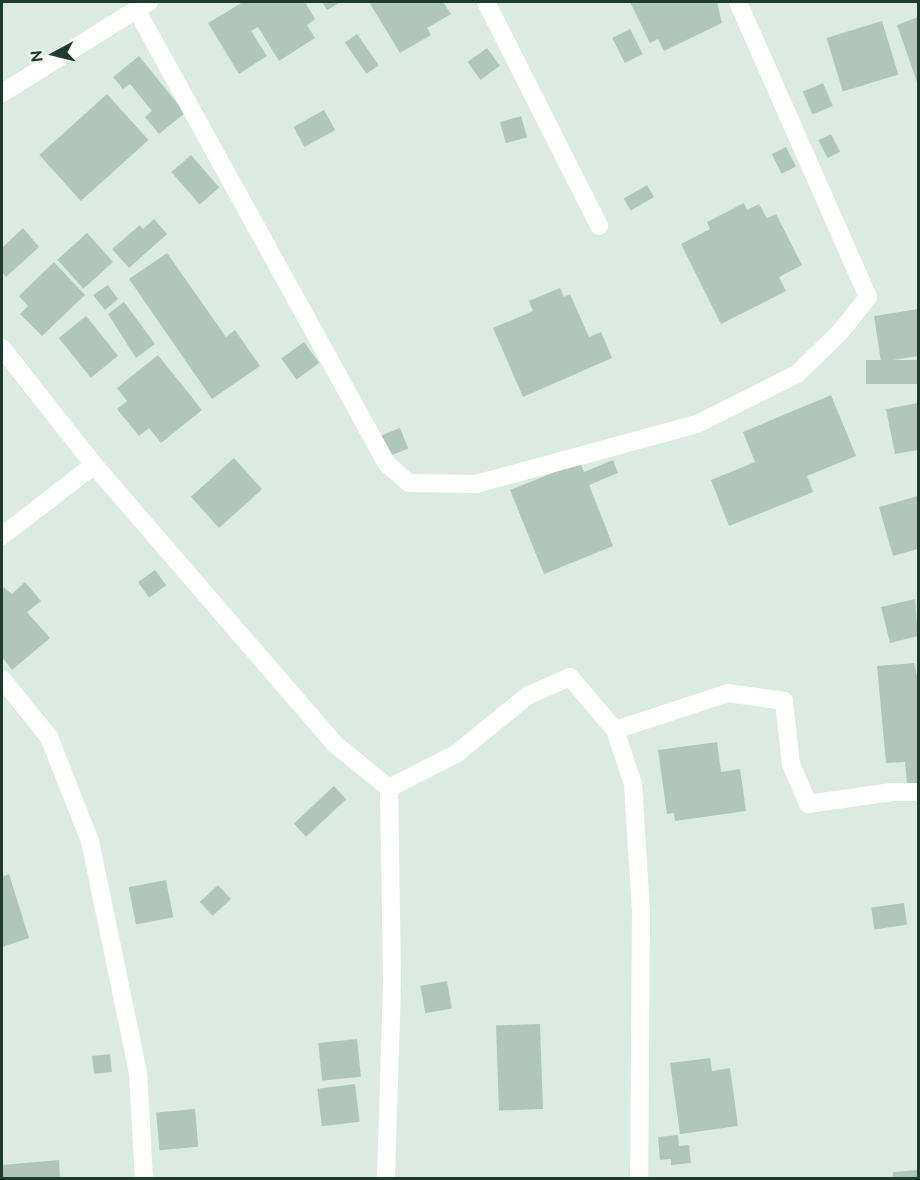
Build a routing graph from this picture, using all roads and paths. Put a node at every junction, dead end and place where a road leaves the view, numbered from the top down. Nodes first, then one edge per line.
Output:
1 (486, 2) edge
2 (738, 2) edge
3 (143, 5) edge
4 (2, 93) edge
5 (599, 226) dead end
6 (2, 348) edge
7 (94, 465) junction
8 (2, 536) edge
9 (2, 679) edge
10 (615, 730) junction
11 (389, 788) junction
12 (918, 792) edge
13 (144, 1179) edge
14 (386, 1179) edge
15 (639, 1179) edge

1 - 5 street
2 - 3 street
3 - 4 street
6 - 7 street
7 - 8 street
7 - 11 street
9 - 13 street
10 - 11 street
10 - 12 street
10 - 15 street
11 - 14 street

